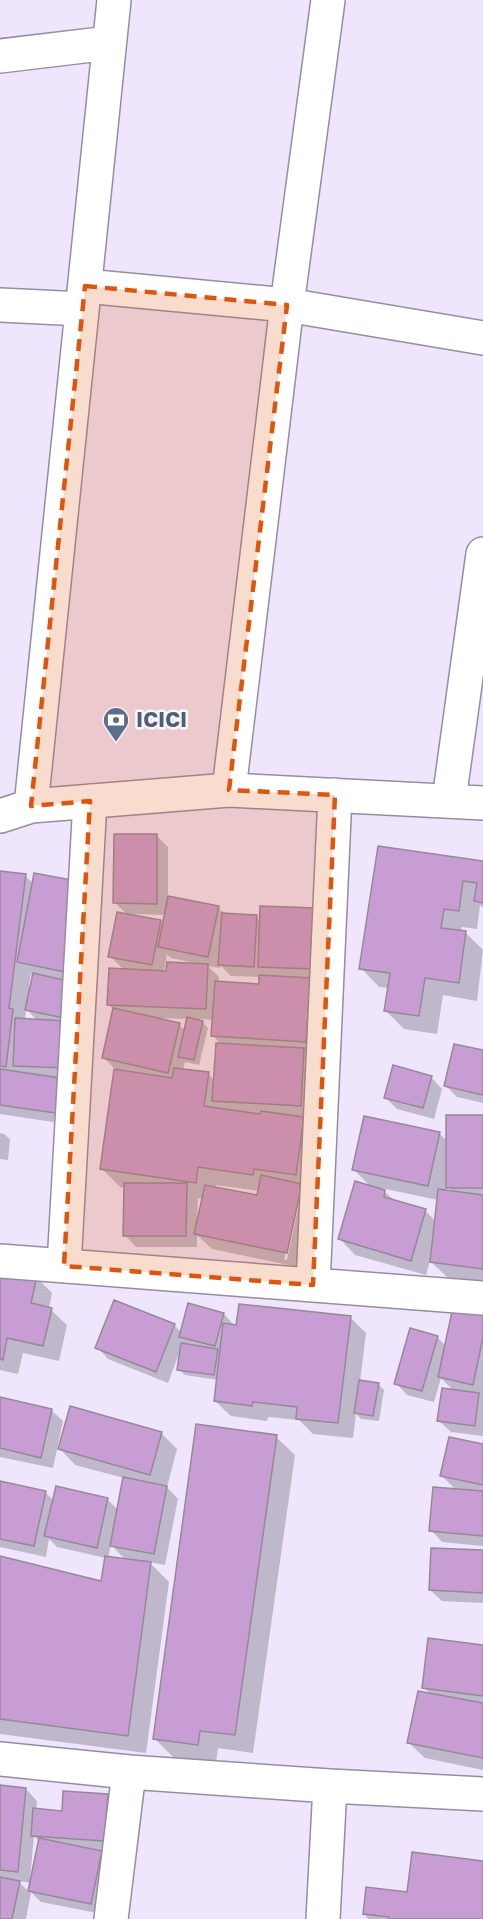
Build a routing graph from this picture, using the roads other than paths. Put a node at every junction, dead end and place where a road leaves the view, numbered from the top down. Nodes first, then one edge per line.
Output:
1 (114, 0) edge
2 (328, 0) edge
3 (109, 43) junction
4 (0, 56) edge
5 (83, 297) junction
6 (0, 305) edge
7 (287, 305) junction
8 (483, 338) edge
9 (483, 554) edge
10 (228, 790) junction
11 (335, 795) junction
12 (449, 800) junction
13 (90, 801) junction
14 (16, 803) edge
15 (483, 803) edge
16 (0, 816) edge
17 (0, 1261) edge
18 (64, 1266) junction
19 (314, 1285) junction
20 (483, 1298) edge
21 (0, 1759) edge
22 (129, 1772) junction
23 (330, 1786) junction
24 (483, 1794) edge
25 (111, 1919) edge
26 (323, 1919) edge

1 - 3 street
2 - 7 street
3 - 4 street
3 - 5 street
5 - 6 street
5 - 7 street
5 - 14 street
7 - 8 street
7 - 10 street
9 - 12 street
10 - 11 street
10 - 13 street
11 - 12 street
11 - 19 street
12 - 15 street
13 - 14 street
13 - 18 street
14 - 16 street
17 - 18 street
18 - 19 street
19 - 20 street
21 - 22 street
22 - 23 street
22 - 25 street
23 - 24 street
23 - 26 street

